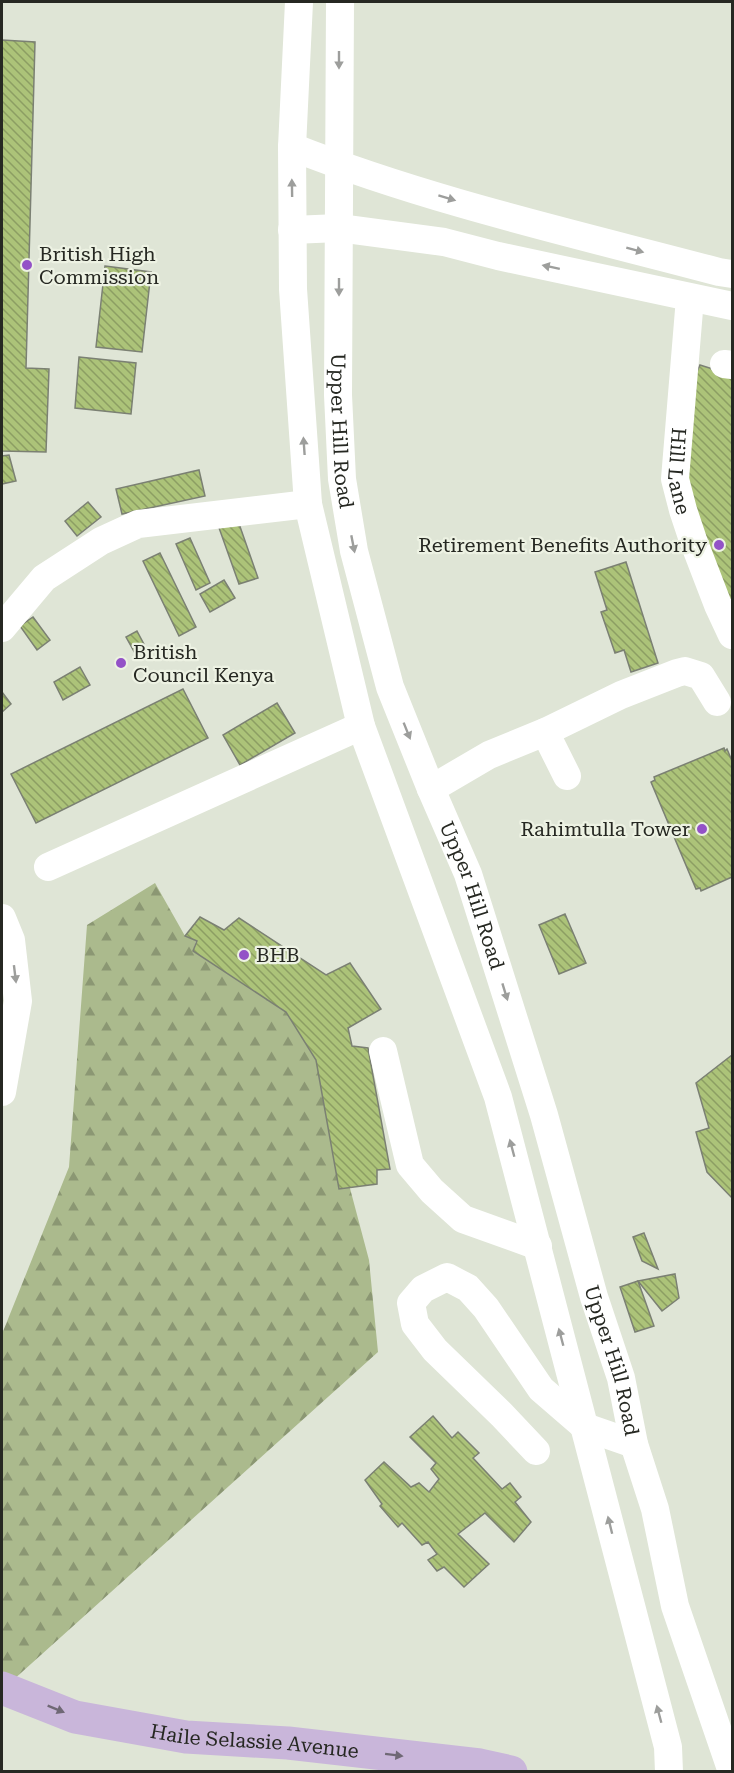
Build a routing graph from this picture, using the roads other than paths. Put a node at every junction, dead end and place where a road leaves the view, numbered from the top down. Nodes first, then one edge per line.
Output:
1 (299, 2) edge
2 (340, 2) edge
3 (292, 147) junction
4 (340, 166) junction
5 (339, 228) junction
6 (292, 230) junction
7 (728, 265) edge
8 (690, 298) junction
9 (732, 306) edge
10 (308, 504) junction
11 (2, 628) edge
12 (732, 635) edge
13 (717, 702) dead end
14 (361, 726) junction
15 (545, 732) junction
16 (567, 776) dead end
17 (431, 789) junction
18 (48, 867) dead end
19 (2, 918) edge
20 (382, 1051) dead end
21 (2, 1092) edge
22 (537, 1246) junction
23 (585, 1427) junction
24 (634, 1444) junction
25 (536, 1451) dead end
26 (2, 1688) edge
27 (727, 1741) edge
28 (511, 1772) edge
29 (669, 1772) edge
30 (732, 1772) edge

1 - 3 street, Upper Hill Road
2 -> 4 street, Upper Hill Road
3 - 4 street
6 -> 3 street, Upper Hill Road
4 - 5 street, Upper Hill Road
4 -> 7 street
5 - 6 street
8 -> 5 street
5 -> 17 street, Upper Hill Road
10 -> 6 street, Upper Hill Road
8 - 9 street
8 - 12 street, Hill Lane
10 - 11 street
10 - 14 street, Upper Hill Road
13 - 15 street
14 - 18 street
22 -> 14 street, Upper Hill Road
15 - 16 street
15 - 17 street
17 -> 24 street, Upper Hill Road
19 -> 21 street
20 - 22 street
23 -> 22 street, Upper Hill Road
23 - 24 street
23 - 25 street
29 -> 23 street, Upper Hill Road
24 - 27 street, Upper Hill Road
26 -> 28 main road, Haile Selassie Avenue
27 - 30 street, Upper Hill Road

